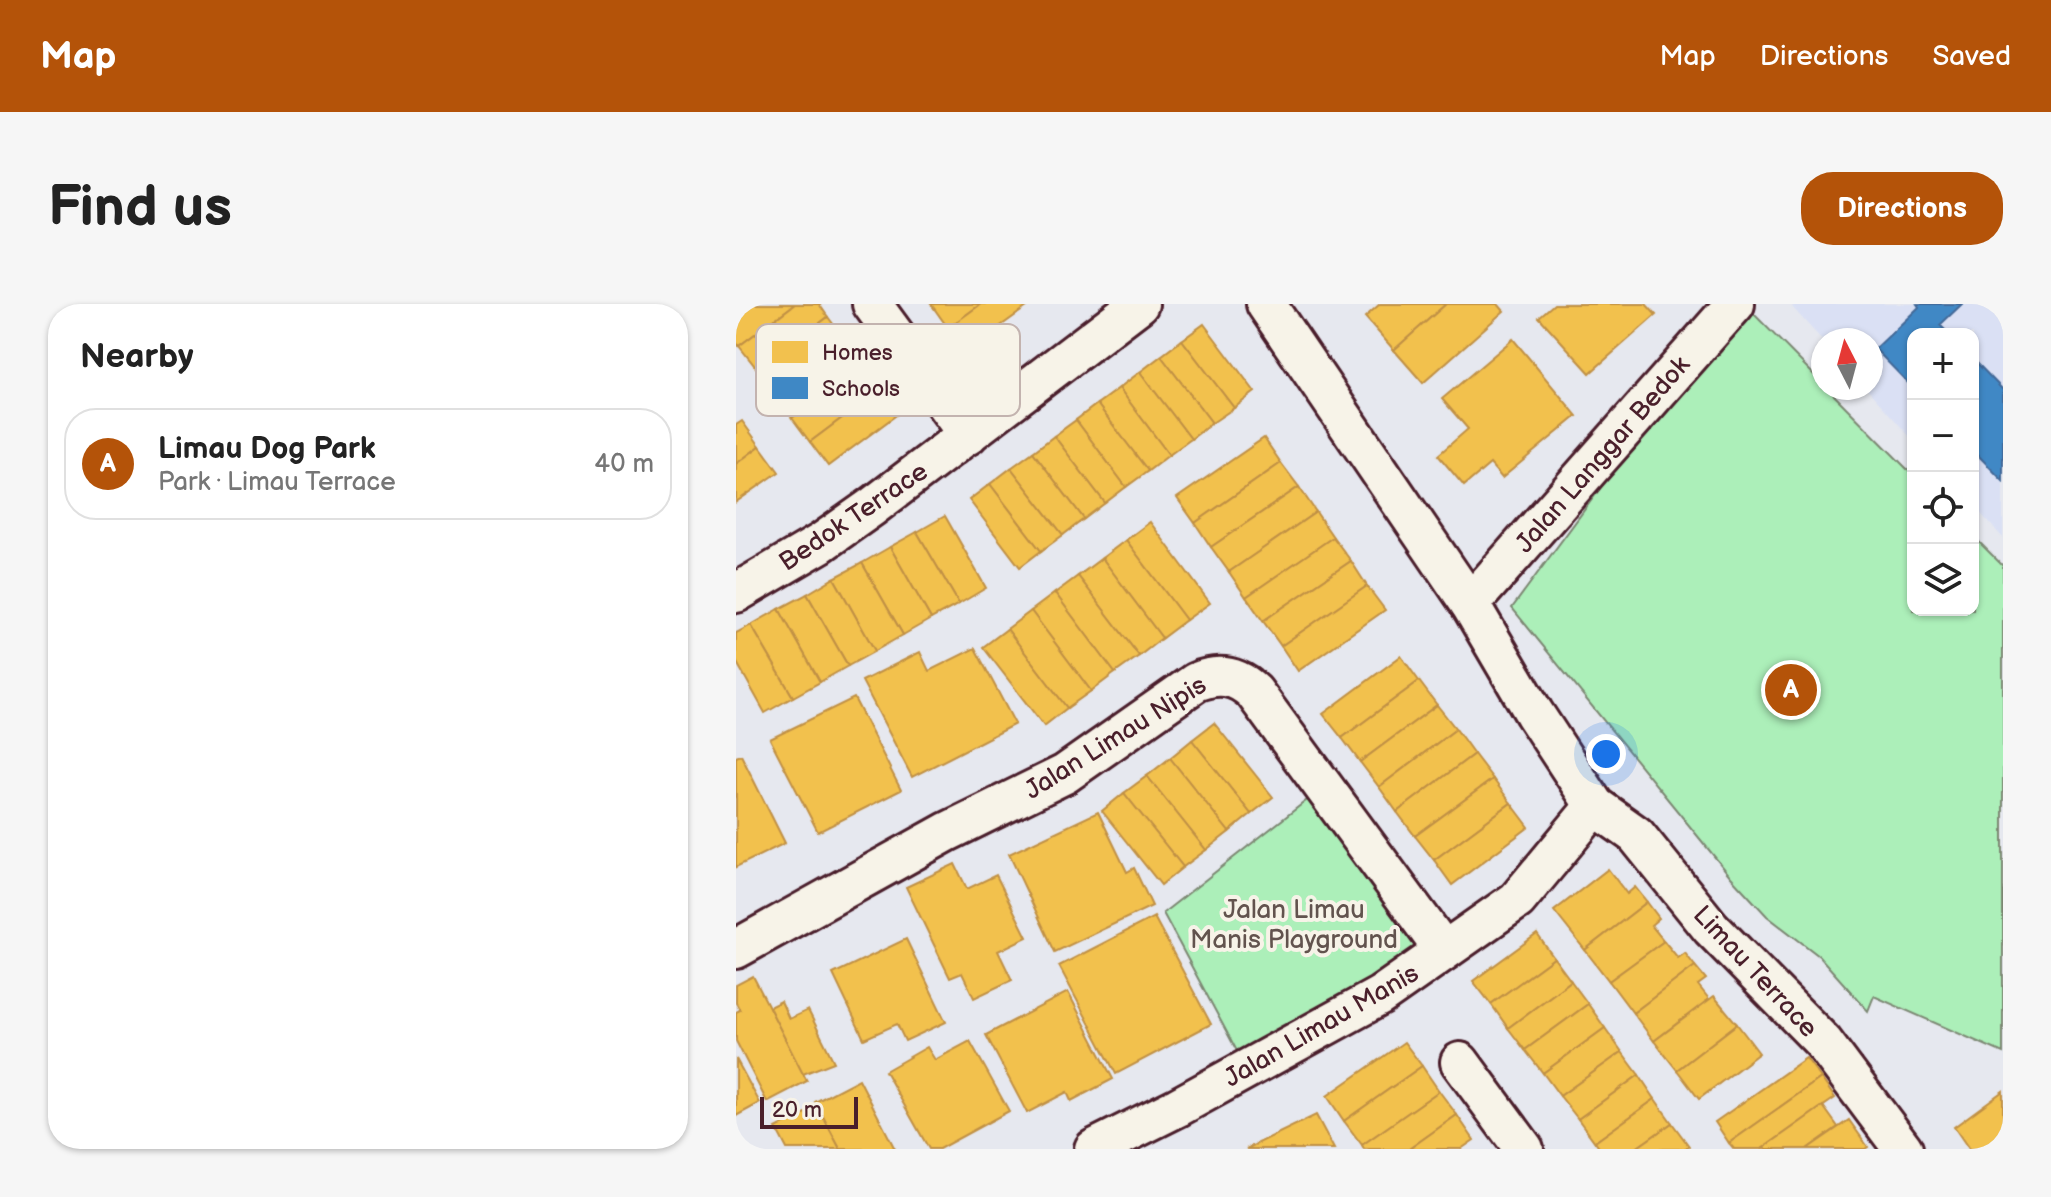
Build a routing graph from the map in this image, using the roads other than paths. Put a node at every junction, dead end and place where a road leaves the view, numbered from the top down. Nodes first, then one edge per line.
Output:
1 (872, 304) edge
2 (1139, 304) edge
3 (1266, 304) edge
4 (1735, 304) edge
5 (887, 324) edge
6 (1020, 395) edge
7 (954, 416) edge
8 (993, 416) edge
9 (968, 435) junction
10 (736, 593) edge
11 (1470, 604) junction
12 (1595, 806) junction
13 (736, 949) edge
14 (1444, 951) junction
15 (1460, 1062) dead end
16 (1094, 1149) edge
17 (1524, 1149) edge
18 (1903, 1149) edge

1 - 5 street
2 - 6 street, Bedok Terrace
3 - 11 street
4 - 11 street, Jalan Langgar Bedok
7 - 9 street
8 - 9 street, Bedok Terrace
9 - 10 street, Bedok Terrace
11 - 12 street
12 - 14 street, Jalan Limau Manis
12 - 18 street, Limau Terrace
13 - 14 street, Jalan Limau Nipis
14 - 16 street, Jalan Limau Manis
15 - 17 street

